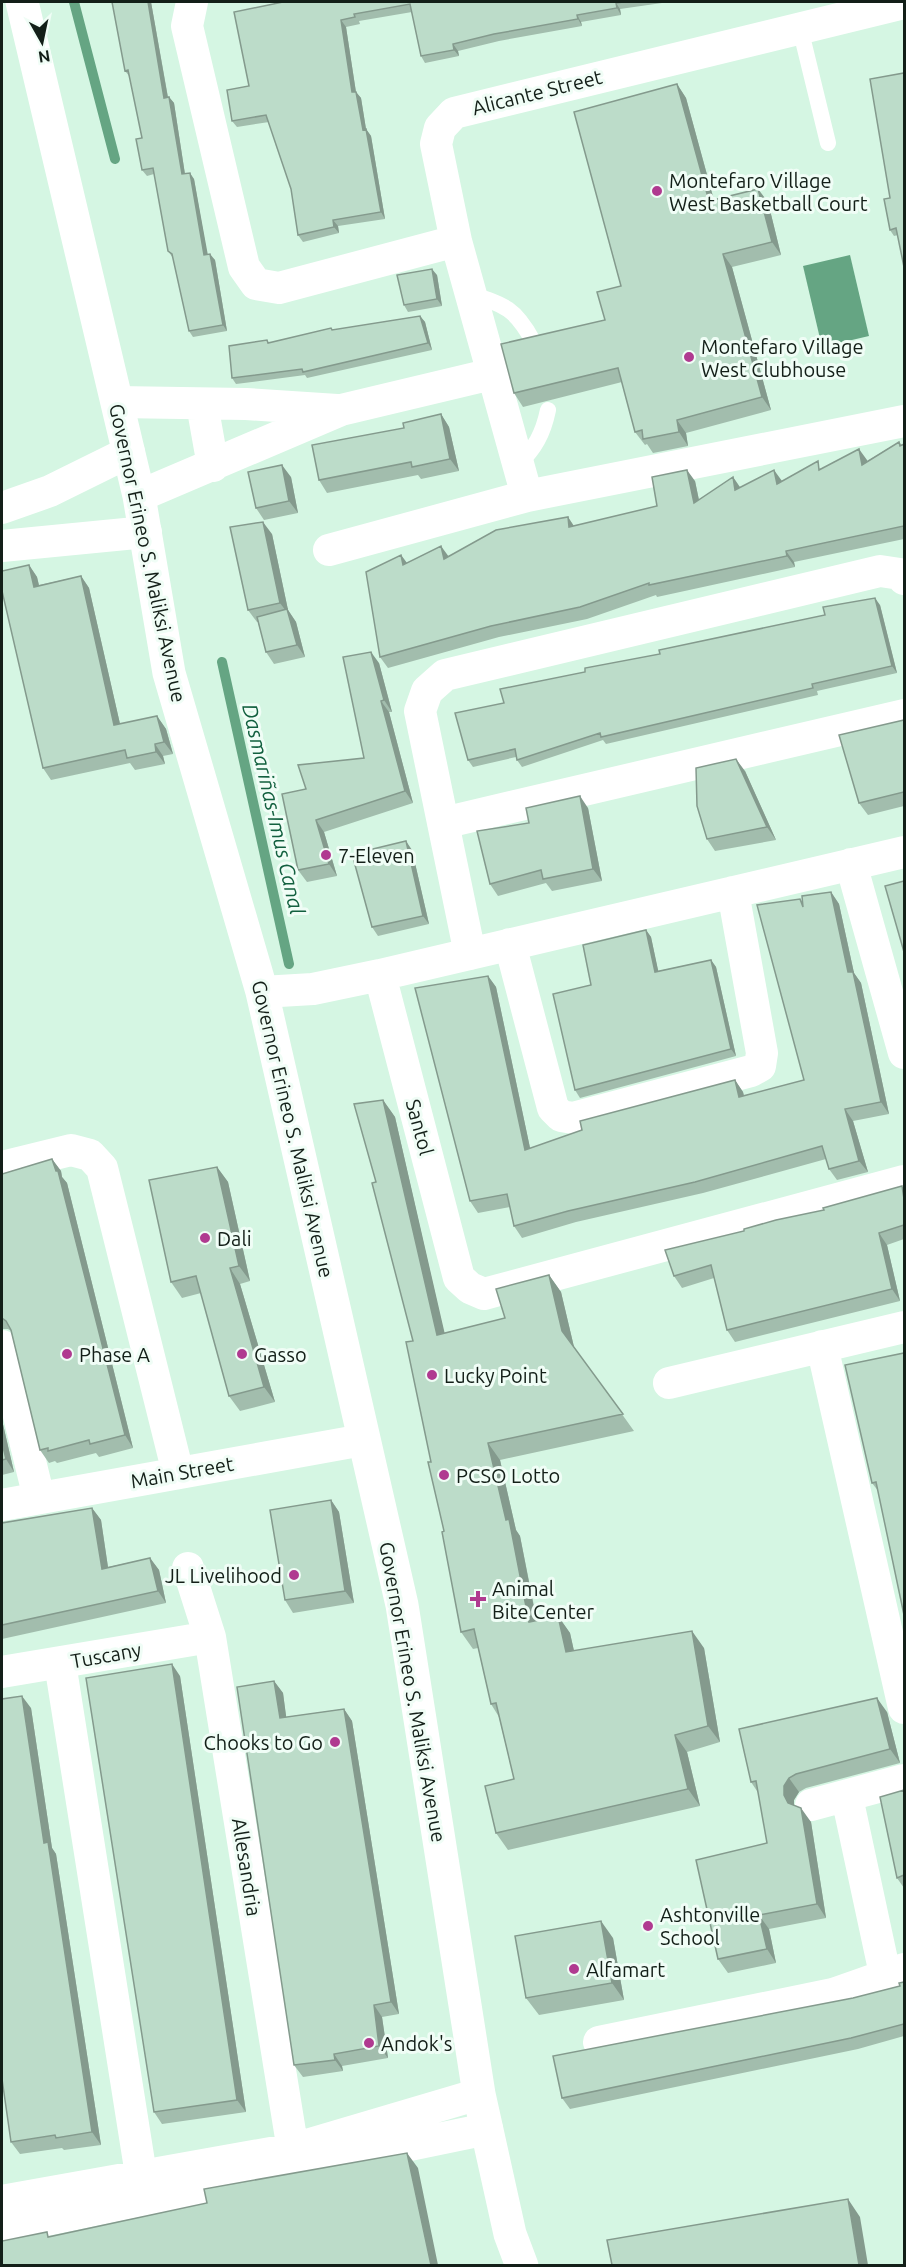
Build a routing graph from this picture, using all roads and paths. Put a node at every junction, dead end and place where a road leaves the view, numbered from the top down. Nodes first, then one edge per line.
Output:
1 (22, 2) edge
2 (192, 2) edge
3 (904, 3) edge
4 (800, 28) junction
5 (828, 143) dead end
6 (456, 241) junction
7 (470, 294) junction
8 (533, 341) edge
9 (492, 374) junction
10 (117, 402) junction
11 (202, 404) junction
12 (341, 410) junction
13 (548, 410) dead end
14 (904, 421) edge
15 (129, 452) junction
16 (518, 465) junction
17 (213, 466) junction
18 (50, 491) junction
19 (139, 496) junction
20 (527, 496) junction
21 (2, 508) edge
22 (146, 532) junction
23 (60, 539) junction
24 (2, 546) edge
25 (329, 550) dead end
26 (904, 579) edge
27 (904, 715) edge
28 (442, 823) junction
29 (904, 852) edge
30 (852, 864) junction
31 (734, 892) junction
32 (510, 944) junction
33 (470, 954) junction
34 (380, 975) junction
35 (262, 992) junction
36 (904, 1053) edge
37 (2, 1167) edge
38 (904, 1181) edge
39 (904, 1327) edge
40 (2, 1346) edge
41 (822, 1346) junction
42 (669, 1383) dead end
43 (363, 1440) junction
44 (178, 1473) junction
45 (39, 1498) junction
46 (2, 1505) edge
47 (188, 1568) dead end
48 (210, 1637) junction
49 (60, 1663) junction
50 (2, 1672) edge
51 (904, 1708) edge
52 (904, 1780) edge
53 (847, 1797) junction
54 (811, 1805) dead end
55 (895, 1971) edge
56 (599, 2042) dead end
57 (479, 2094) junction
58 (487, 2129) junction
59 (294, 2159) junction
60 (143, 2188) junction
61 (2, 2217) edge
62 (522, 2265) edge

1 - 10 main road, Governor Erineo S. Maliksi Avenue
2 - 6 street
3 - 4 street, Alicante Street
4 - 5 lane
4 - 6 street, Alicante Street
6 - 7 street, Alicante Street
7 - 8 lane
7 - 9 street, Alicante Street
9 - 12 street
9 - 16 street, Alicante Street
10 - 11 street
10 - 15 main road, Governor Erineo S. Maliksi Avenue
11 - 12 street
11 - 17 street
12 - 17 street
13 - 16 lane
14 - 20 street
15 - 18 street
15 - 19 main road, Governor Erineo S. Maliksi Avenue
16 - 20 street, Alicante Street
17 - 19 street
18 - 21 street
18 - 23 street
19 - 22 main road, Governor Erineo S. Maliksi Avenue
20 - 25 street
22 - 23 street
22 - 35 main road, Governor Erineo S. Maliksi Avenue
23 - 24 street
26 - 28 street
27 - 28 street
28 - 33 street
29 - 30 street
30 - 31 street
30 - 36 street
31 - 32 street
31 - 32 street
32 - 33 street
33 - 34 street
34 - 35 street
34 - 38 street, Santol
35 - 43 main road, Governor Erineo S. Maliksi Avenue
37 - 44 street
39 - 41 street
40 - 45 street
41 - 42 street
41 - 51 street
43 - 44 street, Main Street
43 - 57 main road, Governor Erineo S. Maliksi Avenue
44 - 45 street, Main Street
45 - 46 street, Main Street
47 - 48 street, Allesandria
48 - 49 street, Tuscany
48 - 59 street, Allesandria
49 - 50 street, Tuscany
49 - 60 street
52 - 53 street
53 - 54 street
53 - 55 street
55 - 56 street
57 - 58 main road, Governor Erineo S. Maliksi Avenue
57 - 59 street
58 - 59 street
58 - 62 main road, Governor Erineo S. Maliksi Avenue
59 - 60 street
60 - 61 street

